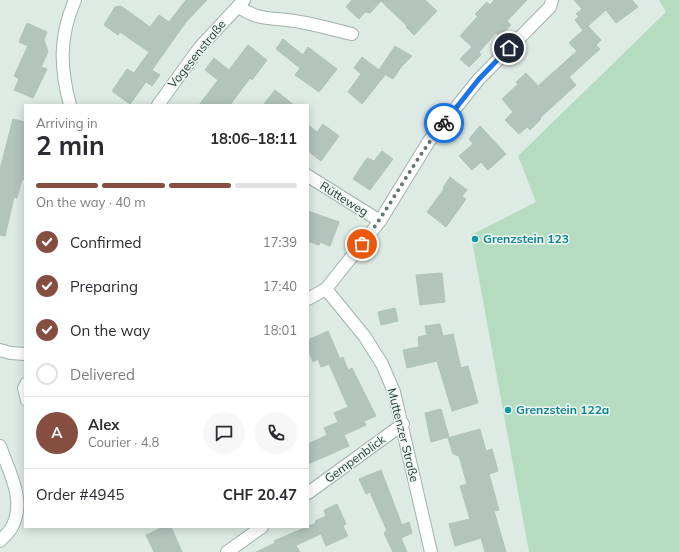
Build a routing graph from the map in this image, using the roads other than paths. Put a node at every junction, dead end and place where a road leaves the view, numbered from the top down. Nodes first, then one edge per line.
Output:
1 (75, 0) edge
2 (552, 0) edge
3 (241, 3) edge
4 (352, 34) dead end
5 (70, 104) edge
6 (159, 104) edge
7 (309, 177) edge
8 (380, 221) junction
9 (326, 289) junction
10 (309, 298) edge
11 (0, 350) edge
12 (24, 354) edge
13 (24, 384) edge
14 (24, 397) edge
15 (403, 424) junction
16 (0, 446) edge
17 (309, 492) edge
18 (21, 513) edge
19 (261, 528) edge
20 (0, 541) edge
21 (227, 552) edge
22 (431, 552) edge

1 - 5 street
2 - 8 street
3 - 4 street, Vogesenstraße
3 - 6 street, Vogesenstraße
7 - 8 street, Rütteweg
8 - 9 street
9 - 10 street
9 - 15 street, Muttenzer Straße
11 - 12 street
13 - 14 lane
15 - 17 street, Gempenblick
15 - 22 street, Muttenzer Straße
16 - 18 street
18 - 20 street
19 - 21 street

